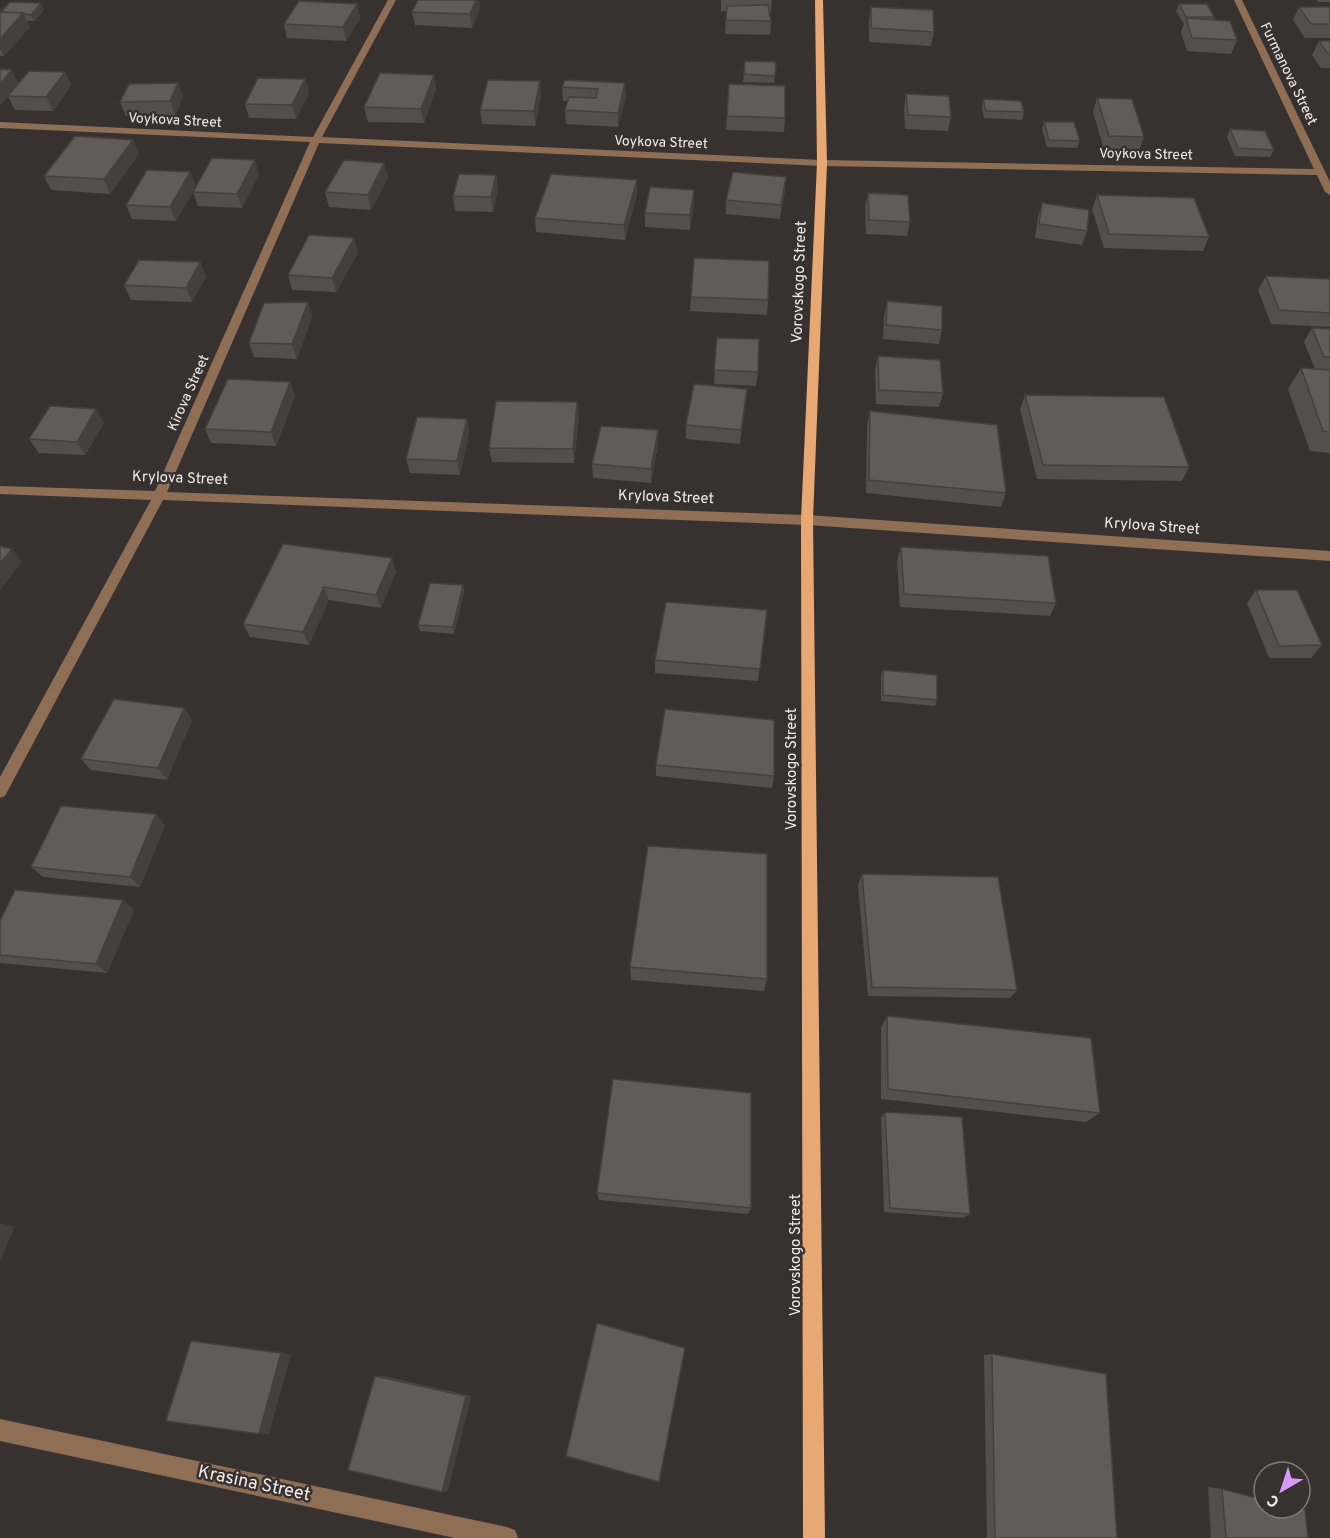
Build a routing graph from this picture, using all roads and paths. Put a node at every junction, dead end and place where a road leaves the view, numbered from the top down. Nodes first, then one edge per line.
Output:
1 (392, 0) edge
2 (819, 0) edge
3 (1238, 0) edge
4 (0, 125) edge
5 (315, 141) junction
6 (822, 163) junction
7 (1320, 172) junction
8 (1330, 192) edge
9 (0, 490) edge
10 (160, 494) junction
11 (807, 520) junction
12 (1330, 556) edge
13 (0, 791) edge
14 (0, 1430) edge
15 (507, 1538) edge
16 (814, 1538) edge

1 - 5 street, Kirova Street
2 - 6 main road, Vorovskogo Street
3 - 7 street, Furmanova Street
4 - 5 street, Voykova Street
5 - 6 street, Voykova Street
5 - 10 street, Kirova Street
6 - 7 street, Voykova Street
6 - 11 main road, Vorovskogo Street
7 - 8 street, Furmanova Street
9 - 10 street, Krylova Street
10 - 11 street, Krylova Street
10 - 13 street, Kirova Street
11 - 12 street, Krylova Street
11 - 16 main road, Vorovskogo Street
14 - 15 street, Krasina Street

